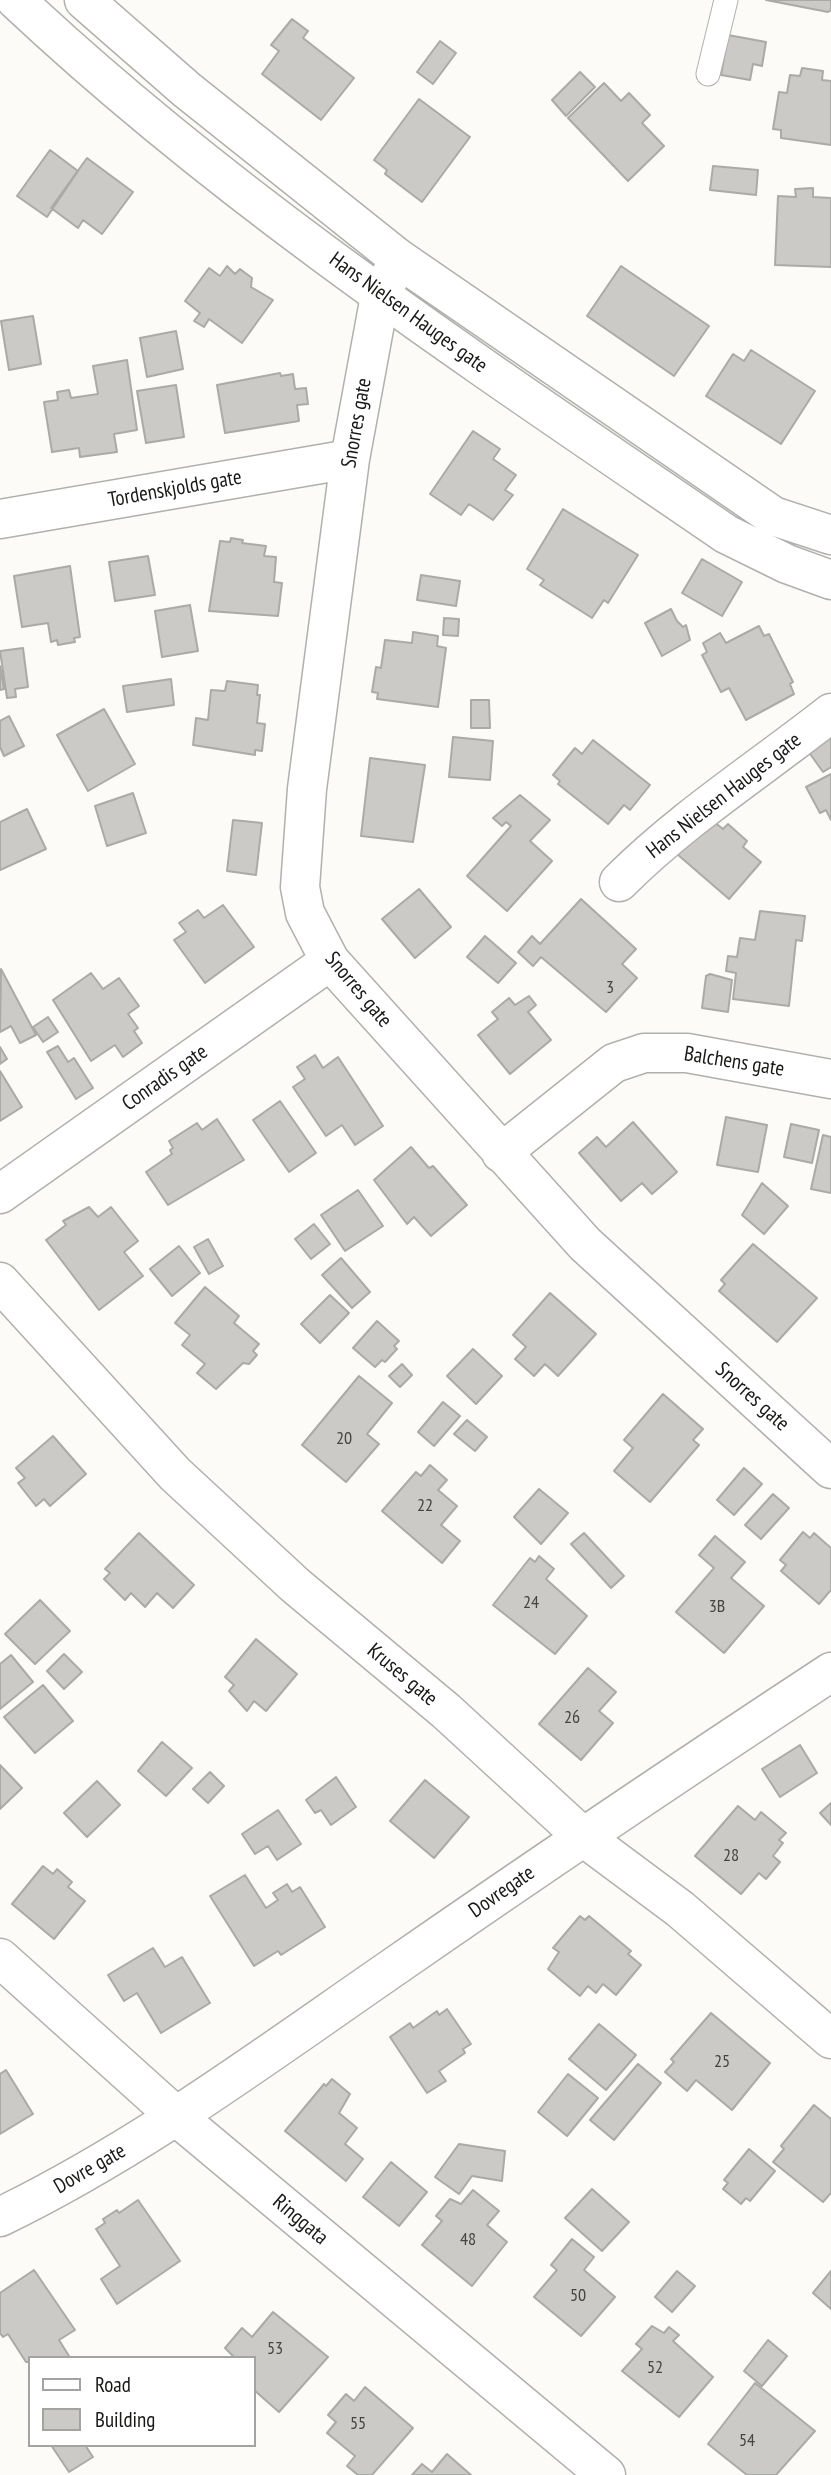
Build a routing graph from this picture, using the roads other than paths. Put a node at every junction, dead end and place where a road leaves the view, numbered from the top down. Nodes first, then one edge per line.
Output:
1 (16, 0) edge
2 (76, 0) edge
3 (84, 0) edge
4 (726, 0) edge
5 (49, 29) junction
6 (708, 74) dead end
7 (399, 259) junction
8 (380, 296) junction
9 (351, 459) junction
10 (0, 519) edge
11 (831, 535) edge
12 (831, 580) edge
13 (831, 713) edge
14 (619, 882) dead end
15 (330, 961) junction
16 (831, 1079) edge
17 (501, 1153) junction
18 (0, 1194) edge
19 (0, 1282) edge
20 (831, 1469) edge
21 (831, 1672) edge
22 (582, 1836) junction
23 (0, 1958) edge
24 (831, 2039) edge
25 (177, 2117) junction
26 (0, 2217) edge
27 (606, 2475) edge

1 - 5 street, Hans Nielsen Hauges gate
2 - 5 lane
3 - 7 street, Hans Nielsen Hauges gate
4 - 6 lane
5 - 8 street, Hans Nielsen Hauges gate
7 - 8 street, Snorres gate
7 - 11 street, Hans Nielsen Hauges gate
8 - 9 street, Snorres gate
8 - 12 street, Hans Nielsen Hauges gate
9 - 10 street, Tordenskjolds gate
9 - 15 street, Snorres gate
13 - 14 street, Hans Nielsen Hauges gate
15 - 17 street, Snorres gate
15 - 18 street, Conradis gate
16 - 17 street, Balchens gate
17 - 20 street, Snorres gate
19 - 22 street, Kruses gate
21 - 22 street, Dovregate
22 - 24 street, Kruses gate
22 - 25 street, Dovregate
23 - 25 street, Ringgata
25 - 26 street, Dovre gate
25 - 27 street, Ringgata

